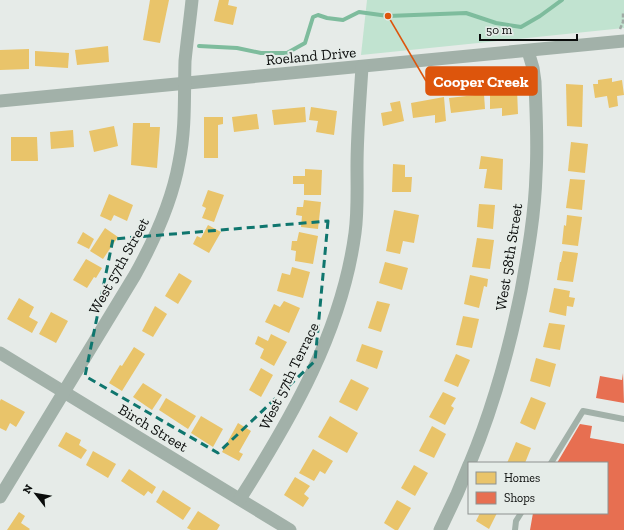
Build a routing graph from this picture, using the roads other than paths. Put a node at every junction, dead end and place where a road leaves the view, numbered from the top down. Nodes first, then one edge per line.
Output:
1 (192, 0) edge
2 (622, 36) edge
3 (528, 51) junction
4 (362, 67) junction
5 (185, 82) junction
6 (0, 101) edge
7 (0, 353) edge
8 (64, 392) junction
9 (624, 419) edge
10 (470, 462) edge
11 (552, 462) edge
12 (468, 466) edge
13 (0, 497) edge
14 (240, 499) junction
15 (520, 514) edge
16 (290, 530) edge
17 (440, 530) edge
18 (515, 530) edge

1 - 5 street, West 57th Street
2 - 3 street, Roeland Drive
3 - 4 street, Roeland Drive
3 - 10 street, West 58th Street
4 - 5 street, Roeland Drive
4 - 14 street, West 57th Terrace
5 - 6 street, Roeland Drive
5 - 8 street, West 57th Street
7 - 8 street, Birch Street
8 - 13 street, West 57th Street
8 - 14 street, Birch Street
9 - 11 lane
12 - 17 street, West 58th Street
14 - 16 street, Birch Street
15 - 18 lane

